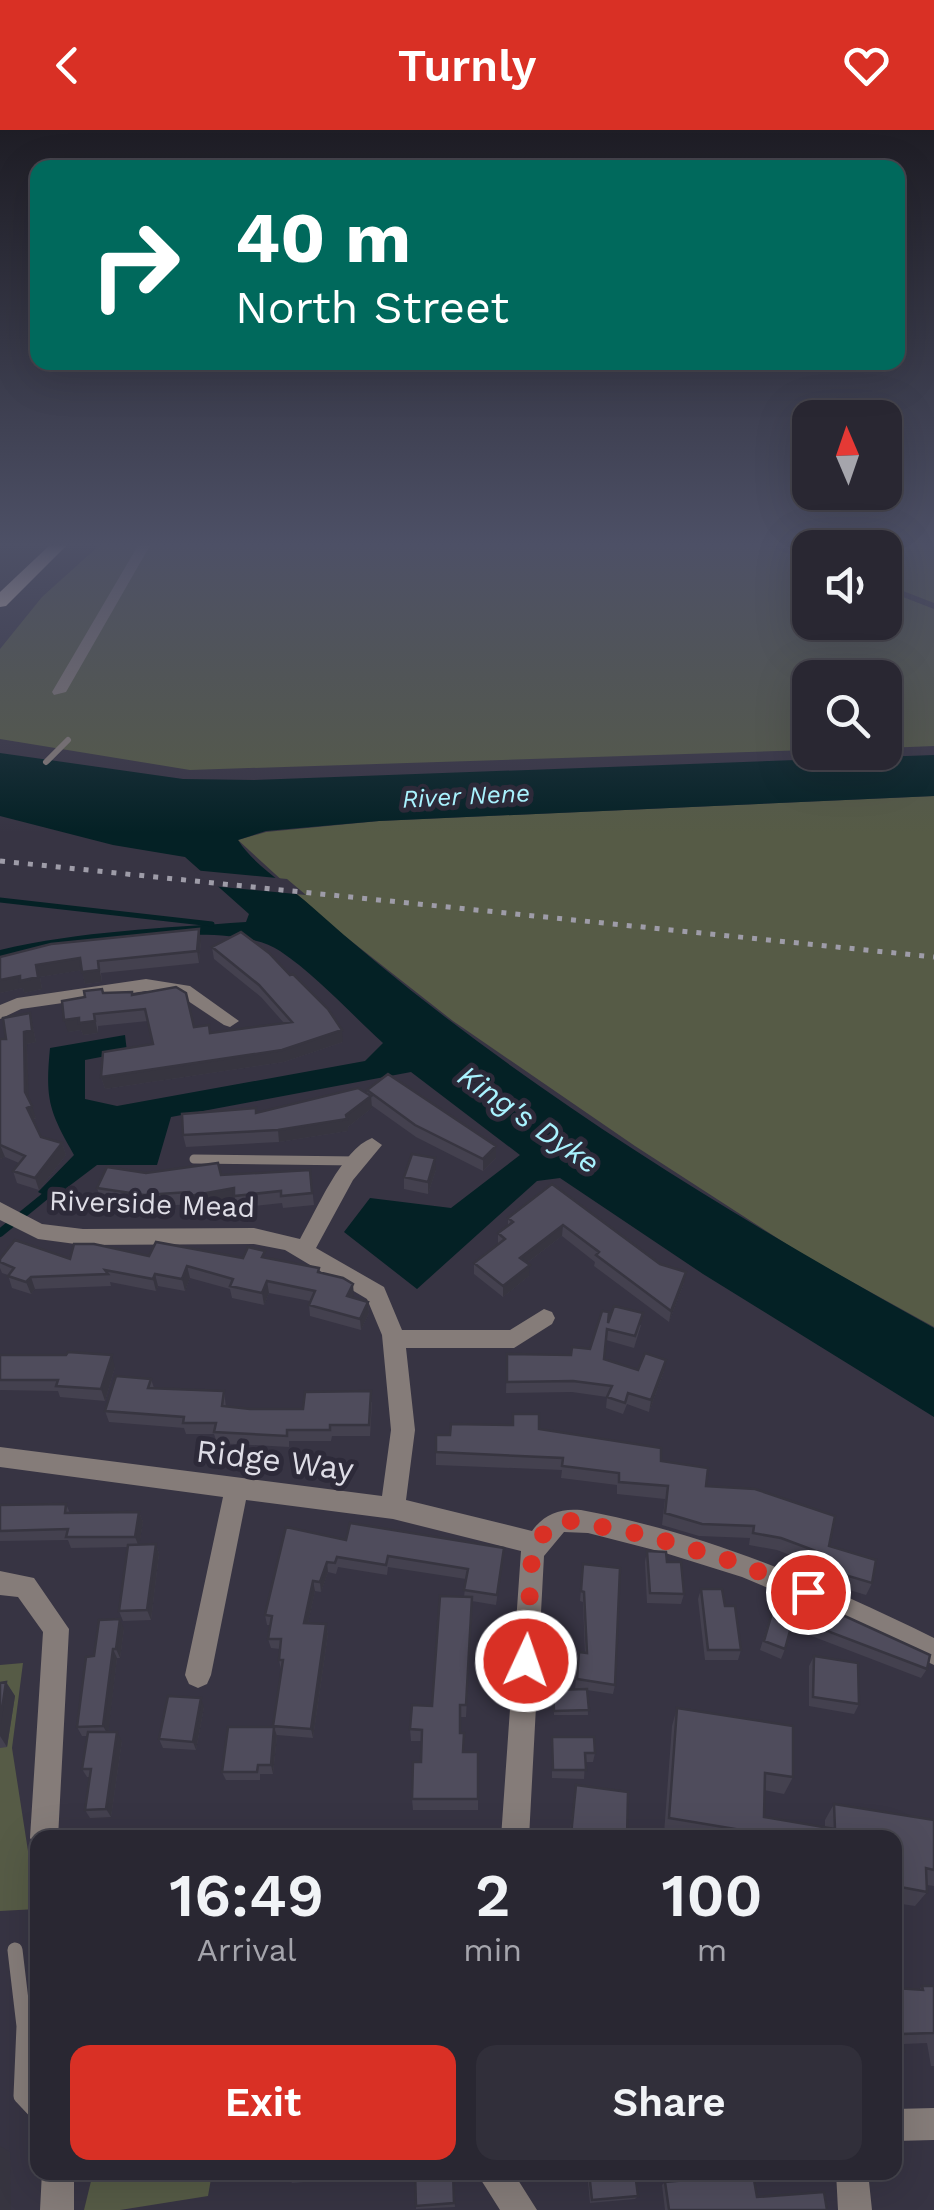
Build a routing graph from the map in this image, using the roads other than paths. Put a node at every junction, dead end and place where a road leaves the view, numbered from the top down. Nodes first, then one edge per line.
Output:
1 (89, 639) edge
2 (58, 692) dead end
3 (68, 740) dead end
4 (46, 762) dead end
5 (0, 1012) edge
6 (230, 1021) dead end
7 (365, 1153) joint
8 (194, 1159) dead end
9 (3, 1212) edge
10 (304, 1250) junction
11 (544, 1318) dead end
12 (393, 1340) junction
13 (0, 1457) edge
14 (236, 1488) junction
15 (393, 1508) junction
16 (538, 1544) junction
17 (0, 1583) edge
18 (934, 1652) edge
19 (198, 1675) dead end
20 (44, 1830) edge
21 (515, 1830) edge
22 (15, 1950) dead end
23 (30, 2106) edge
24 (934, 2124) edge
25 (902, 2125) edge
26 (58, 2180) edge
27 (498, 2180) edge
28 (853, 2180) edge
29 (56, 2210) edge
30 (520, 2210) edge
31 (856, 2210) edge

1 - 2 street
3 - 4 lane
5 - 6 street
7 - 8 lane
7 - 10 street
9 - 10 street, Riverside Mead
10 - 12 street, Riverside Mead
11 - 12 street
12 - 15 street, Riverside Mead
13 - 14 street, Ridge Way
14 - 15 street, Ridge Way
14 - 19 street
15 - 16 street, Ridge Way
16 - 18 street
16 - 21 street
17 - 20 street
22 - 23 lane
24 - 25 street
26 - 29 street
27 - 30 street
28 - 31 street

